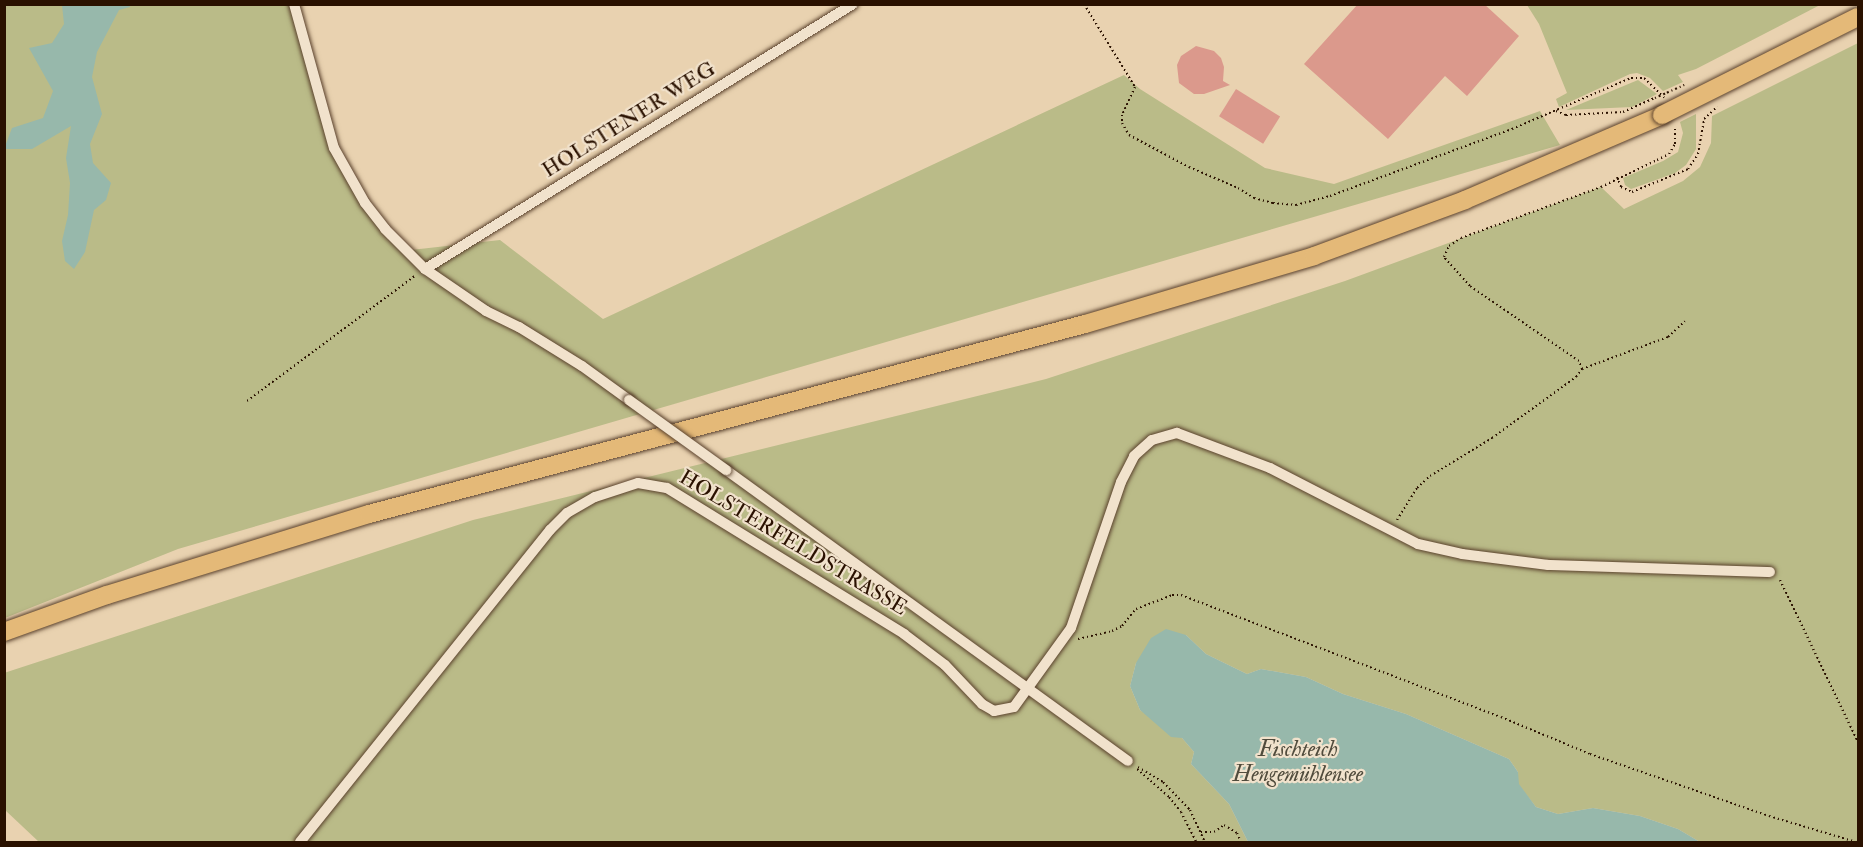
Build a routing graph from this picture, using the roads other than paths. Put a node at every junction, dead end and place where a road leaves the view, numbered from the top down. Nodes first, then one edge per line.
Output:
1 (294, 4) edge
2 (853, 4) edge
3 (1858, 17) edge
4 (425, 269) junction
5 (1770, 572) road end
6 (4, 632) edge
7 (1029, 687) junction
8 (1128, 761) road end
9 (300, 843) edge

1 - 4 street
2 - 4 street, HOLSTENER WEG
3 - 6 main road, bridge
4 - 7 street, bridge
5 - 7 street
7 - 8 street
7 - 9 street, HOLSTERFELDSTRASSE

